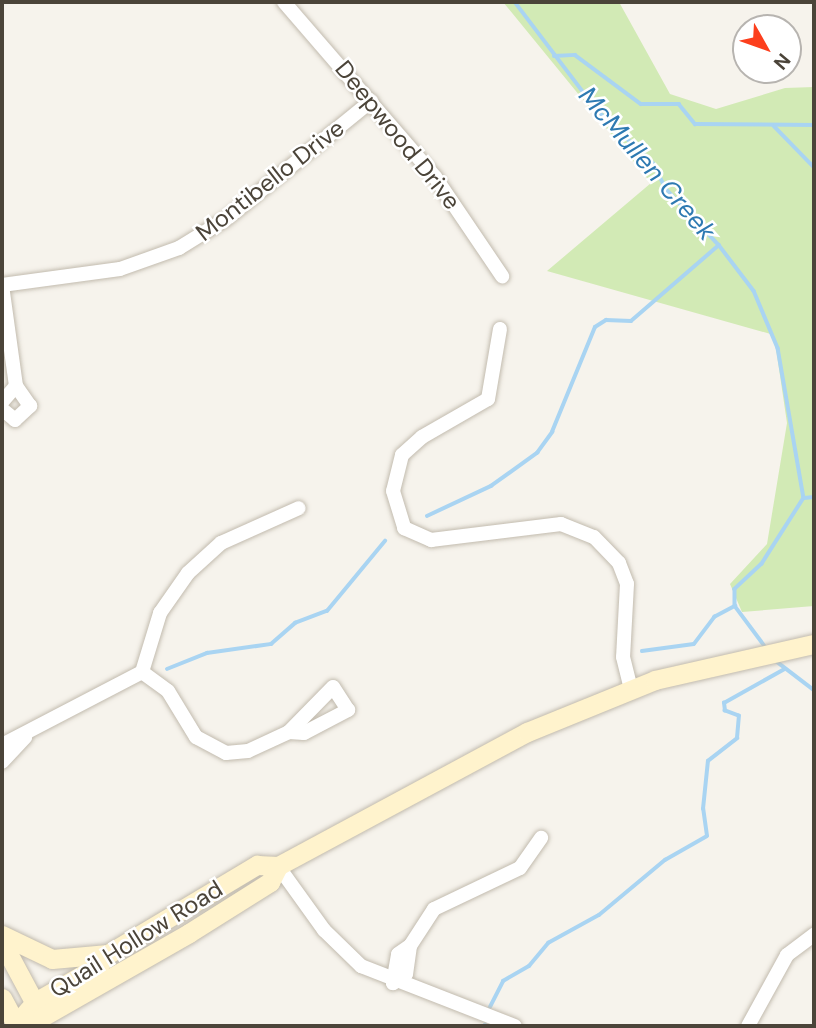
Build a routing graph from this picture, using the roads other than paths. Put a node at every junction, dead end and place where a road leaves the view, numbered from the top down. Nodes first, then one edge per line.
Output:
1 (284, 2) edge
2 (371, 100) junction
3 (502, 276) dead end
4 (2, 285) edge
5 (500, 329) dead end
6 (16, 386) junction
7 (2, 402) edge
8 (2, 409) edge
9 (299, 508) dead end
10 (811, 644) edge
11 (142, 671) junction
12 (631, 689) junction
13 (42, 718) junction
14 (289, 732) dead end
15 (2, 745) edge
16 (2, 762) edge
17 (541, 838) dead end
18 (278, 866) junction
19 (2, 935) edge
20 (814, 935) edge
21 (2, 942) edge
22 (108, 954) junction
23 (393, 983) junction
24 (2, 998) edge
25 (41, 1015) edge
26 (17, 1025) edge
27 (515, 1026) edge
28 (748, 1026) edge

1 - 2 street, Deepwood Drive
2 - 3 street, Deepwood Drive
2 - 4 street, Montibello Drive
4 - 6 street
5 - 12 street
6 - 7 street
6 - 8 street
9 - 11 street
10 - 12 main road, Quail Hollow Road
11 - 13 street
11 - 14 street
12 - 18 main road, Quail Hollow Road
13 - 15 street
13 - 16 street
17 - 23 street
18 - 22 main road, Quail Hollow Road
18 - 23 street
18 - 25 main road, Quail Hollow Road
19 - 22 main road
20 - 28 street
21 - 25 main road
22 - 25 main road, Quail Hollow Road
23 - 27 street
24 - 26 main road
25 - 26 main road, Quail Hollow Road

